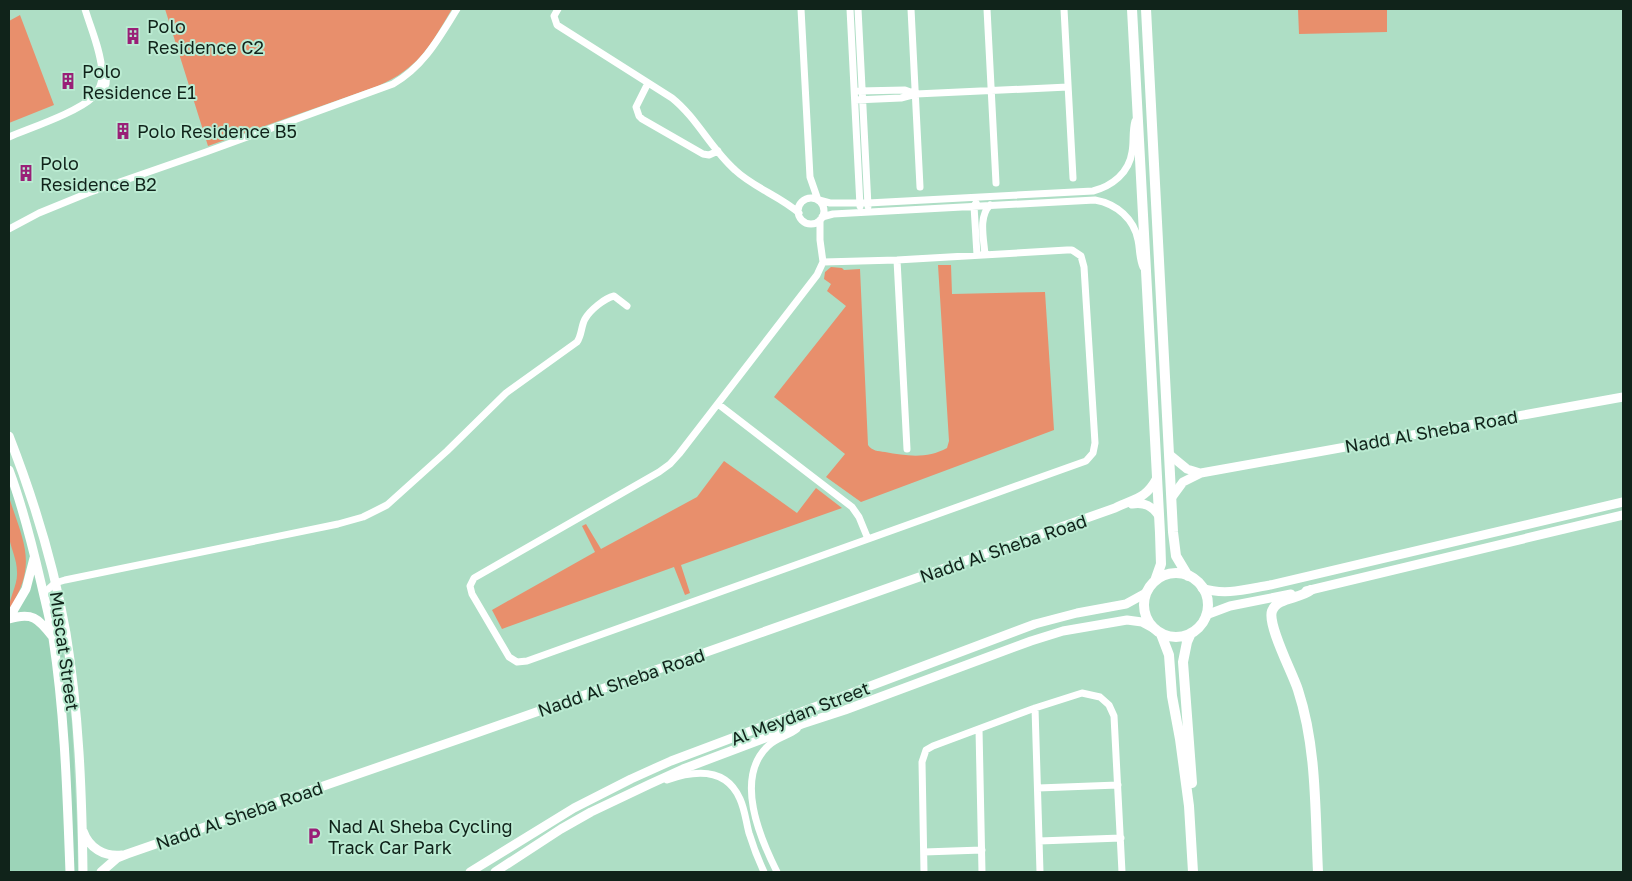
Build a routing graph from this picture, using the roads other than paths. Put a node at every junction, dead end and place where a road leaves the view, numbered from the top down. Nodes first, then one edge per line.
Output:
1 (85, 9) edge
2 (458, 9) edge
3 (558, 9) edge
4 (801, 9) edge
5 (850, 9) edge
6 (858, 9) edge
7 (911, 9) edge
8 (988, 9) edge
9 (1064, 9) edge
10 (1132, 9) edge
11 (1146, 9) edge
12 (648, 83) junction
13 (1068, 86) junction
14 (992, 90) junction
15 (916, 94) junction
16 (859, 95) junction
17 (1137, 114) junction
18 (9, 137) edge
19 (718, 151) junction
20 (810, 178) junction
21 (1073, 178) dead end
22 (996, 184) dead end
23 (920, 187) dead end
24 (1014, 196) junction
25 (805, 199) junction
26 (781, 200) junction
27 (818, 200) junction
28 (864, 203) junction
29 (990, 205) junction
30 (974, 206) junction
31 (860, 212) junction
32 (869, 212) junction
33 (799, 213) junction
34 (821, 218) junction
35 (806, 222) junction
36 (9, 229) edge
37 (820, 240) junction
38 (981, 255) junction
39 (897, 260) junction
40 (823, 262) junction
41 (1145, 272) junction
42 (626, 306) dead end
43 (1623, 397) edge
44 (718, 404) junction
45 (9, 436) edge
46 (908, 449) dead end
47 (1170, 455) junction
48 (9, 470) edge
49 (1201, 473) junction
50 (1157, 478) junction
51 (1172, 498) junction
52 (1623, 502) edge
53 (1115, 508) junction
54 (1623, 515) edge
55 (1159, 516) junction
56 (868, 539) junction
57 (35, 556) junction
58 (1188, 576) junction
59 (1154, 582) junction
60 (55, 583) junction
61 (1202, 588) junction
62 (1311, 590) junction
63 (44, 593) junction
64 (1146, 593) junction
65 (1206, 614) junction
66 (9, 619) edge
67 (1158, 631) junction
68 (1191, 633) junction
69 (53, 638) junction
70 (1035, 708) junction
71 (802, 724) junction
72 (979, 729) junction
73 (650, 784) junction
74 (1118, 785) junction
75 (1038, 788) junction
76 (1189, 806) junction
77 (82, 826) junction
78 (1121, 838) junction
79 (1039, 841) junction
80 (982, 850) junction
81 (924, 852) junction
82 (127, 854) junction
83 (70, 872) edge
84 (83, 872) edge
85 (101, 872) edge
86 (470, 872) edge
87 (495, 872) edge
88 (764, 872) edge
89 (777, 872) edge
90 (924, 872) edge
91 (982, 872) edge
92 (1040, 872) edge
93 (1122, 872) edge
94 (1192, 872) edge
95 (1318, 872) edge

1 - 18 street
2 - 36 street
3 - 12 street
4 - 20 street
5 - 16 street
6 - 16 street
7 - 15 street
8 - 14 street
9 - 13 street
10 - 17 main road
11 - 47 main road
12 - 19 street
12 - 19 street
13 - 14 street
13 - 21 street
14 - 15 street
14 - 22 street
15 - 16 street
15 - 23 street
16 - 28 street
17 - 24 street
17 - 41 main road
19 - 26 street
20 - 25 street
20 - 27 street
24 - 28 street
24 - 30 street
25 - 26 street
25 - 27 street
25 - 33 street
26 - 33 street
27 - 28 street
27 - 34 street
28 - 31 street
28 - 32 street
29 - 30 street
29 - 38 street
29 - 41 street
30 - 32 street
30 - 38 street
31 - 32 street
31 - 34 street
33 - 35 street
34 - 35 street
34 - 37 street
35 - 37 street
37 - 40 street
38 - 39 street
38 - 56 street
39 - 40 street
39 - 46 street
40 - 44 street
41 - 50 main road
42 - 60 street
43 - 49 street, Nadd Al Sheba Road
44 - 56 street
44 - 56 street
45 - 60 street, Muscat Street
47 - 49 street
47 - 51 main road
48 - 57 street, Muscat Street
49 - 51 street
50 - 53 street, Nadd Al Sheba Road
50 - 55 main road
51 - 58 main road
52 - 61 street
53 - 55 street, Nadd Al Sheba Road
53 - 82 street, Nadd Al Sheba Road
54 - 62 street
55 - 59 main road
57 - 63 street, Muscat Street
57 - 66 street
58 - 59 main road
58 - 61 main road
59 - 64 main road
60 - 63 street
60 - 77 street, Muscat Street
61 - 65 main road
62 - 65 street
62 - 95 main road
63 - 69 street, Muscat Street
64 - 67 main road
64 - 86 street, Al Meydan Street
65 - 68 main road
66 - 69 street
67 - 68 main road
67 - 71 street, Al Meydan Street
67 - 76 main road
68 - 76 main road
69 - 83 street, Muscat Street
70 - 72 street
70 - 74 street
70 - 75 street
71 - 73 street, Al Meydan Street
71 - 89 street
72 - 80 street
72 - 81 street
73 - 87 street, Al Meydan Street
73 - 88 street
74 - 75 street
74 - 78 street
75 - 79 street
76 - 94 main road
77 - 82 street, Nadd Al Sheba Road
77 - 84 street, Muscat Street
78 - 79 street
78 - 93 street
79 - 92 street
80 - 81 street
80 - 91 street
81 - 90 street
82 - 85 street, Nadd Al Sheba Road

